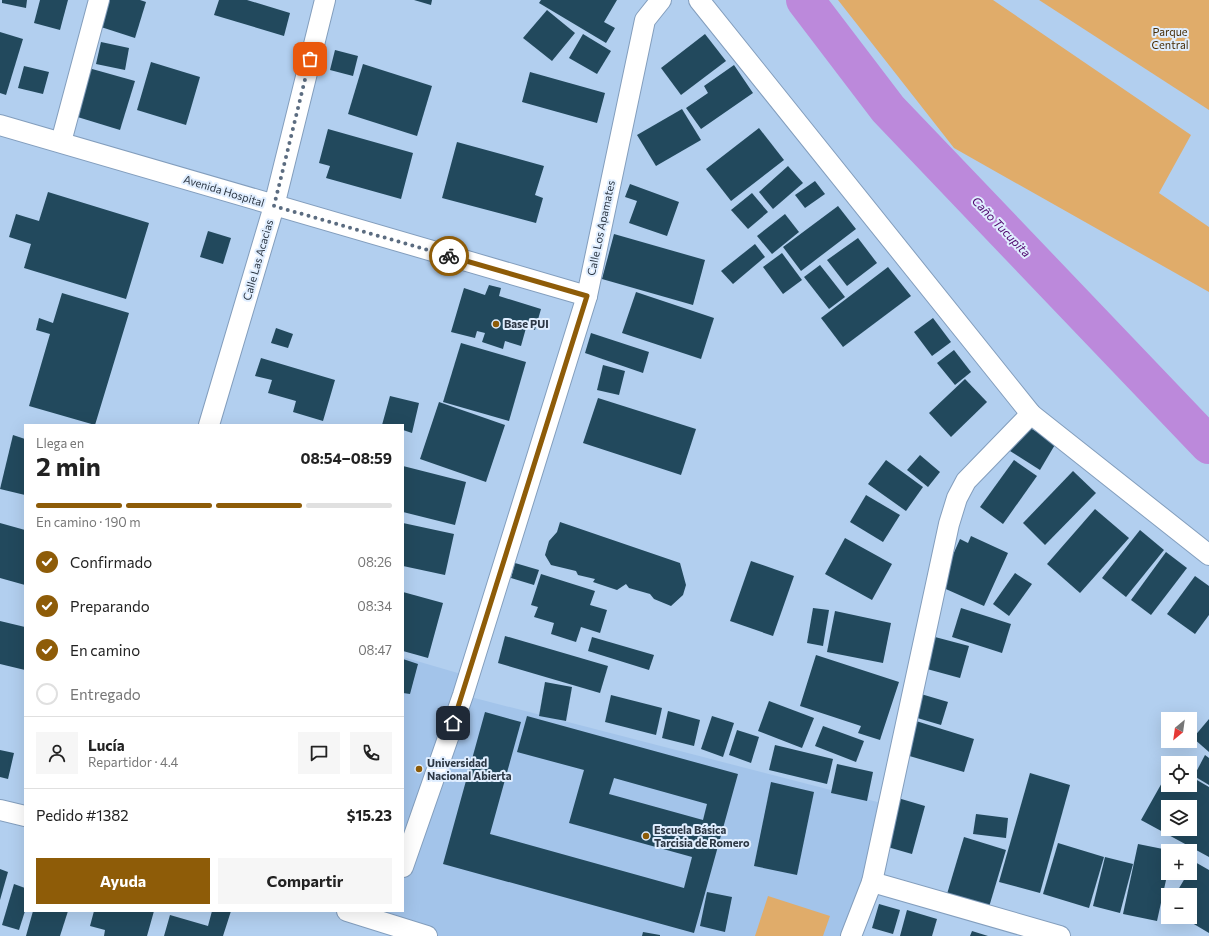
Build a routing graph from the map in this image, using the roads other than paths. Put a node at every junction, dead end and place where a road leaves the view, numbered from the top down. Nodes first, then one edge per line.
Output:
1 (99, 0) edge
2 (325, 0) edge
3 (661, 0) edge
4 (699, 0) edge
5 (0, 125) edge
6 (61, 142) junction
7 (274, 206) junction
8 (587, 296) junction
9 (1032, 414) junction
10 (210, 424) edge
11 (1209, 555) edge
12 (0, 810) edge
13 (24, 816) edge
14 (404, 864) edge
15 (872, 882) junction
16 (354, 912) edge
17 (386, 917) edge
18 (427, 936) edge
19 (851, 936) edge
20 (1060, 936) edge

1 - 6 street
2 - 7 street, Calle Las Acacias
3 - 8 street, Calle Los Apamates
4 - 9 street
5 - 6 street, Avenida Hospital
6 - 7 street, Avenida Hospital
7 - 8 street, Avenida Hospital
7 - 10 street, Calle Las Acacias
8 - 14 street, Calle Los Apamates
9 - 11 street
9 - 15 street
12 - 13 street
15 - 19 street
15 - 20 street
16 - 17 street
17 - 18 street

